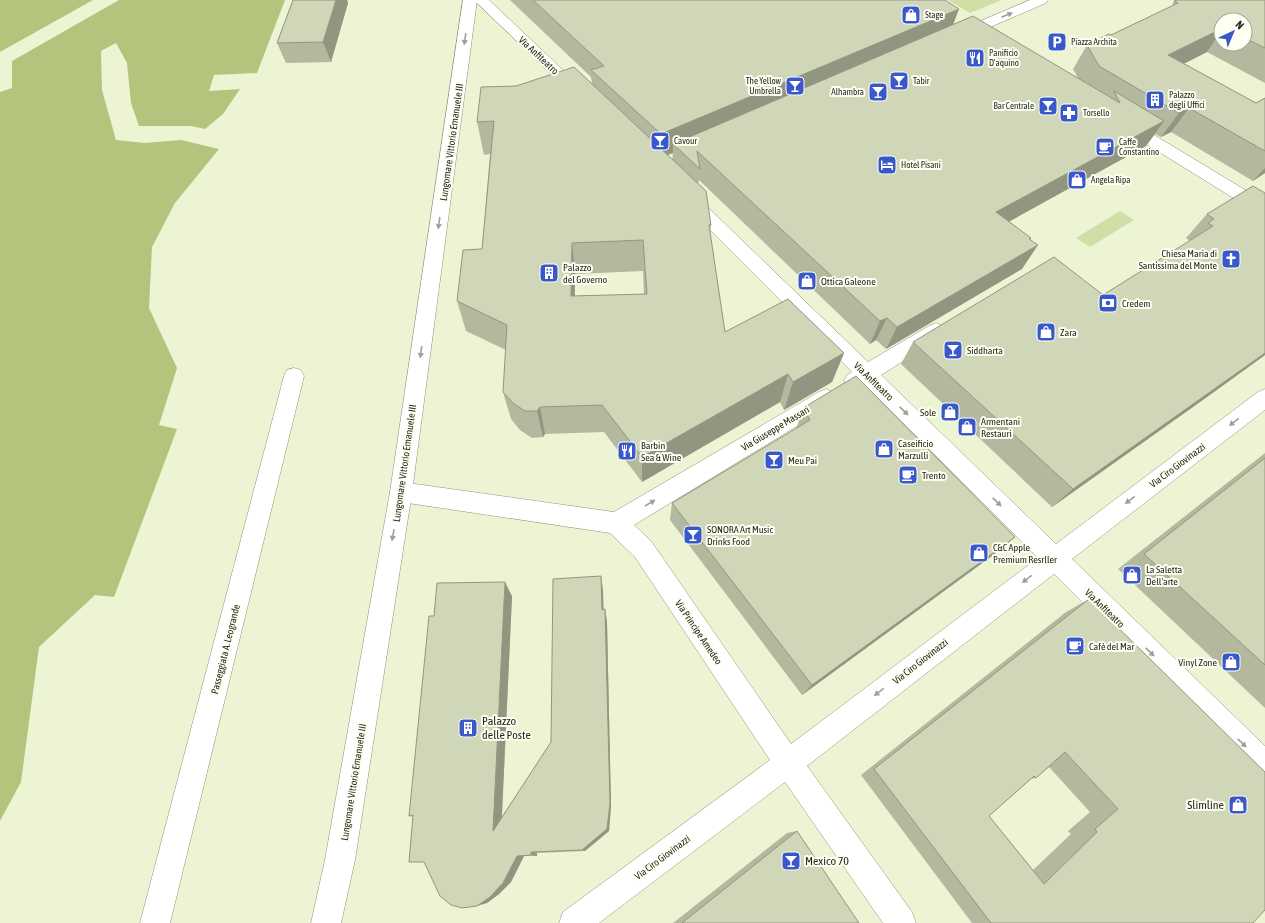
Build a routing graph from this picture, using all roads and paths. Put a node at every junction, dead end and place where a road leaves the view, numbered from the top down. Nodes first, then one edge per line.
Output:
1 (470, 0) edge
2 (481, 0) edge
3 (1041, 0) edge
4 (967, 26) junction
5 (986, 38) edge
6 (948, 41) edge
7 (590, 104) edge
8 (1116, 118) edge
9 (678, 187) edge
10 (1265, 210) edge
11 (954, 320) edge
12 (866, 374) junction
13 (294, 376) dead end
14 (1265, 398) edge
15 (401, 492) junction
16 (616, 523) junction
17 (1054, 558) junction
18 (788, 763) junction
19 (1265, 765) edge
20 (155, 923) edge
21 (326, 923) edge
22 (574, 923) edge
23 (901, 923) edge

1 -> 15 street, Lungomare Vittorio Emanuele III
2 - 7 street, Via Anfiteatro
4 -> 3 street
4 - 5 street
4 - 6 street
8 - 10 street
9 - 12 street, Via Anfiteatro
11 - 12 street, Via Giuseppe Massari
16 -> 12 street, Via Giuseppe Massari
12 -> 17 street, Via Anfiteatro
13 - 20 street, Passeggiata A. Leogrande
14 -> 17 street, Via Ciro Giovinazzi
15 - 16 street
15 -> 21 street, Lungomare Vittorio Emanuele III
16 - 18 street, Via Principe Amedeo
17 -> 18 street, Via Ciro Giovinazzi
17 -> 19 street, Via Anfiteatro
18 - 22 street, Via Ciro Giovinazzi
18 - 23 street, Via Principe Amedeo

